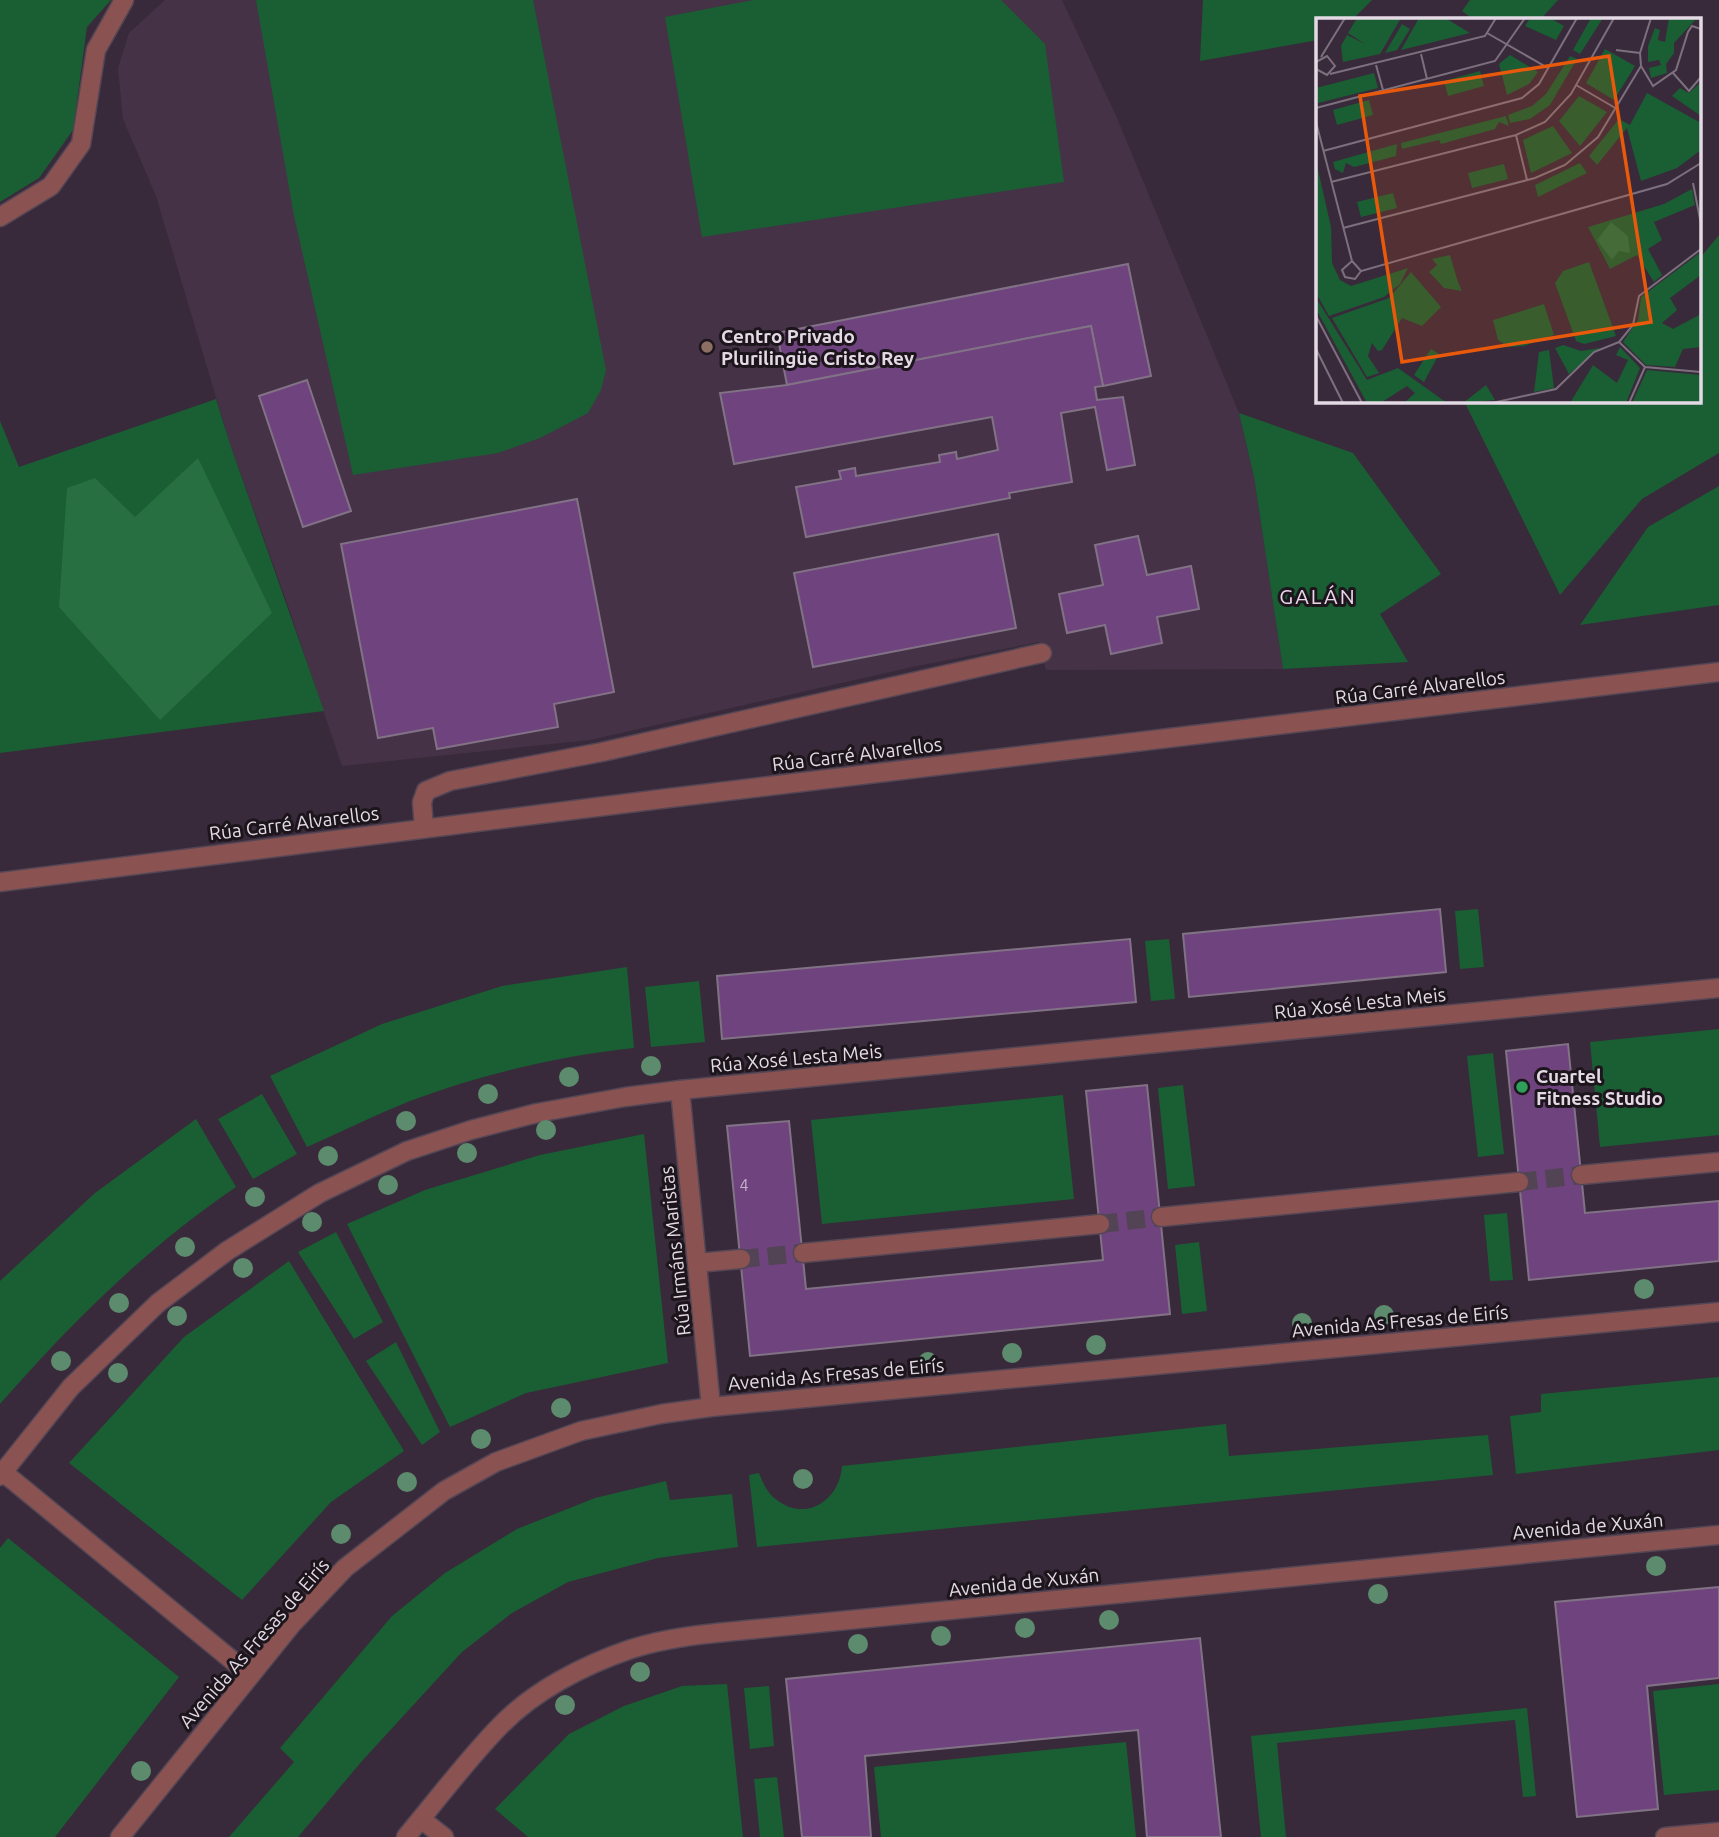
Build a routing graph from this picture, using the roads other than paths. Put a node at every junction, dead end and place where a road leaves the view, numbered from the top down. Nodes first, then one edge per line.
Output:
1 (124, 0) edge
2 (0, 216) edge
3 (1042, 653) dead end
4 (1719, 672) edge
5 (424, 828) junction
6 (0, 882) edge
7 (1719, 988) edge
8 (680, 1090) junction
9 (1719, 1162) edge
10 (1581, 1175) tunnel mouth
11 (1519, 1182) tunnel mouth
12 (1161, 1217) tunnel mouth
13 (1100, 1224) tunnel mouth
14 (803, 1253) tunnel mouth
15 (741, 1259) tunnel mouth
16 (697, 1263) junction
17 (1719, 1312) edge
18 (711, 1407) junction
19 (2, 1474) edge
20 (1719, 1535) edge
21 (250, 1675) junction
22 (421, 1819) junction
23 (1719, 1832) edge
24 (120, 1837) edge
25 (407, 1837) edge
26 (444, 1837) edge
27 (1665, 1837) edge

1 - 2 street
3 - 5 street
4 - 5 street, Rúa Carré Alvarellos
5 - 6 street, Rúa Carré Alvarellos
7 - 8 street, Rúa Xosé Lesta Meis
8 - 16 street, Rúa Irmáns Maristas
8 - 19 street, Rúa Xosé Lesta Meis
9 - 10 street
11 - 12 street
13 - 14 street
15 - 16 street
16 - 18 street, Rúa Irmáns Maristas
17 - 18 street, Avenida As Fresas de Eirís
18 - 21 street, Avenida As Fresas de Eirís
19 - 21 street
20 - 22 street, Avenida de Xuxán
21 - 24 street, Avenida As Fresas de Eirís
22 - 25 street, Avenida de Xuxán
22 - 26 street
23 - 27 street

